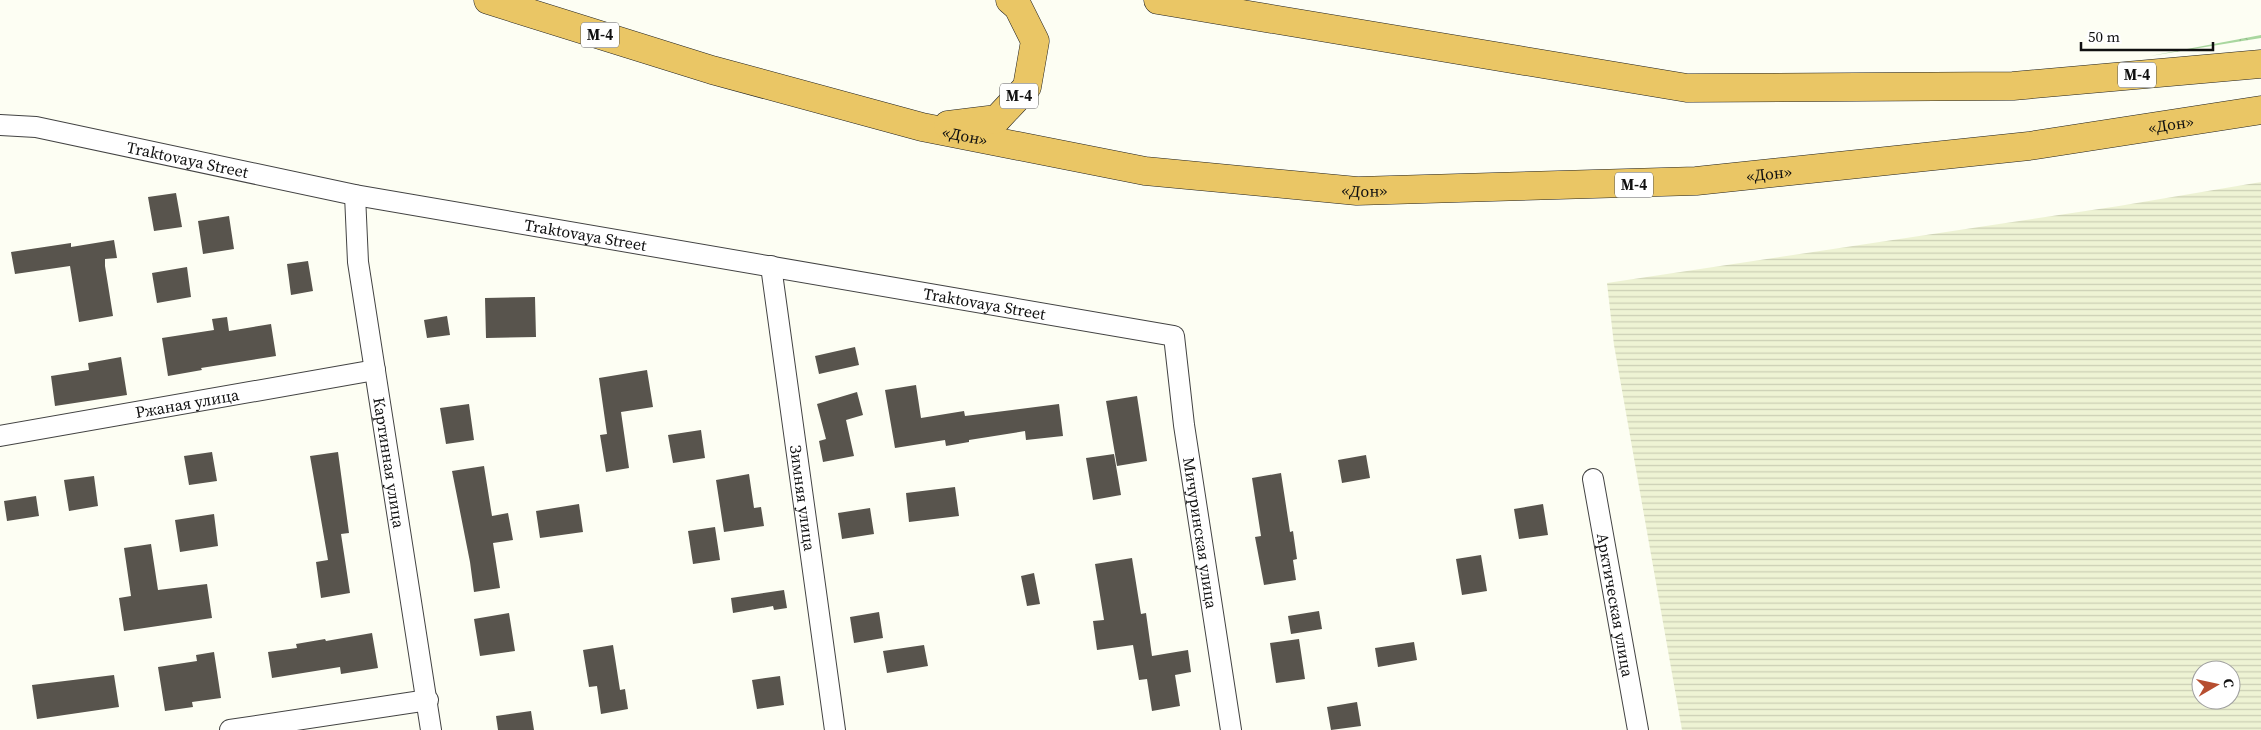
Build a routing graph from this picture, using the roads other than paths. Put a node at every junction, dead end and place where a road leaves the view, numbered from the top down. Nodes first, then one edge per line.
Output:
1 (488, 0) edge
2 (1010, 0) edge
3 (1158, 0) edge
4 (2261, 64) edge
5 (2261, 110) edge
6 (0, 125) edge
7 (922, 128) junction
8 (355, 195) junction
9 (771, 266) junction
10 (1174, 336) joint
11 (375, 370) junction
12 (0, 436) edge
13 (1592, 479) dead end
14 (428, 700) junction
15 (230, 730) edge
16 (432, 730) edge
17 (835, 730) edge
18 (1231, 730) edge
19 (1638, 730) edge

1 - 7 highway, «Дон» / М-4
2 - 7 highway, М-4
3 - 4 highway, М-4
5 - 7 highway, «Дон» / М-4
6 - 8 street, Traktovaya Street
8 - 9 street, Traktovaya Street
8 - 11 street, Картинная улица
9 - 10 street, Traktovaya Street
9 - 17 street, Зимняя улица
10 - 18 street, Мичуринская улица
11 - 12 street, Ржаная улица
11 - 14 street, Картинная улица
13 - 19 street, Арктическая улица
14 - 15 street
14 - 16 street, Картинная улица

